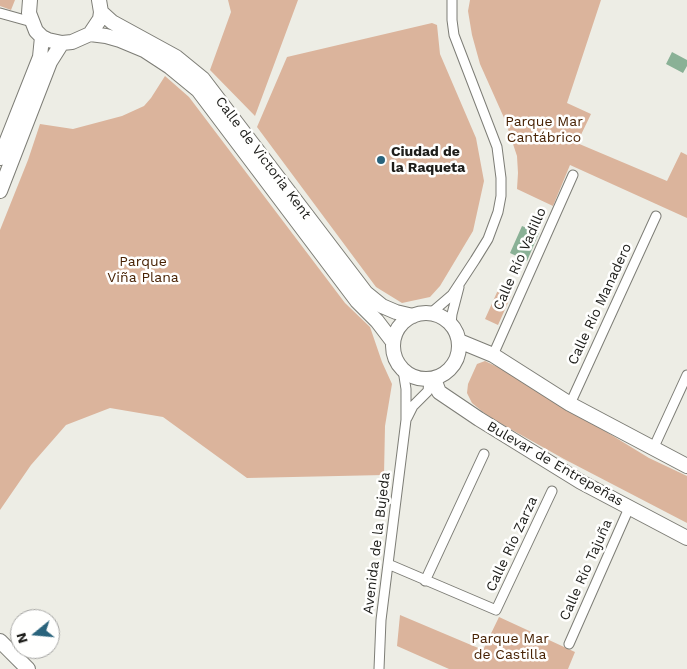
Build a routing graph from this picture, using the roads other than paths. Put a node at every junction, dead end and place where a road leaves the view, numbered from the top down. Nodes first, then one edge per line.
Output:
1 (30, 0) edge
2 (452, 0) edge
3 (100, 6) edge
4 (0, 13) edge
5 (32, 22) junction
6 (90, 34) junction
7 (42, 37) junction
8 (62, 43) junction
9 (0, 158) edge
10 (573, 175) dead end
11 (0, 191) edge
12 (656, 216) dead end
13 (460, 284) junction
14 (431, 313) junction
15 (413, 316) junction
16 (451, 324) junction
17 (459, 341) junction
18 (393, 342) junction
19 (493, 355) junction
20 (403, 370) junction
21 (687, 375) edge
22 (431, 379) junction
23 (570, 404) junction
24 (406, 420) junction
25 (653, 449) junction
26 (484, 454) dead end
27 (687, 466) edge
28 (552, 491) dead end
29 (629, 508) junction
30 (687, 538) edge
31 (388, 564) junction
32 (425, 581) junction
33 (0, 641) edge
34 (568, 644) dead end
35 (28, 669) edge
36 (379, 669) edge

1 - 5 street
2 - 13 street
3 - 6 street
3 - 15 street, Calle de Victoria Kent
4 - 5 street
5 - 7 street
6 - 8 street
6 - 18 street, Calle de Victoria Kent
7 - 8 street
7 - 9 street
8 - 11 street
10 - 19 street, Calle Río Vadillo
12 - 23 street, Calle Río Manadero
13 - 14 street
13 - 16 street
14 - 15 street
14 - 16 street
15 - 18 street
16 - 17 street
17 - 19 street
17 - 22 street
18 - 20 street
19 - 23 street
20 - 22 street
20 - 24 street, Avenida de la Bujeda
21 - 25 street
22 - 24 street, Avenida de la Bujeda
22 - 29 street, Bulevar de Entrepeñas
23 - 25 street
24 - 31 street, Avenida de la Bujeda
25 - 27 street
26 - 32 street
28 - 32 street, Calle Río Zarza
29 - 30 street, Bulevar de Entrepeñas
29 - 34 street, Calle Río Tajuña
31 - 32 street, Calle Río Zarza
31 - 36 street, Avenida de la Bujeda
33 - 35 street

